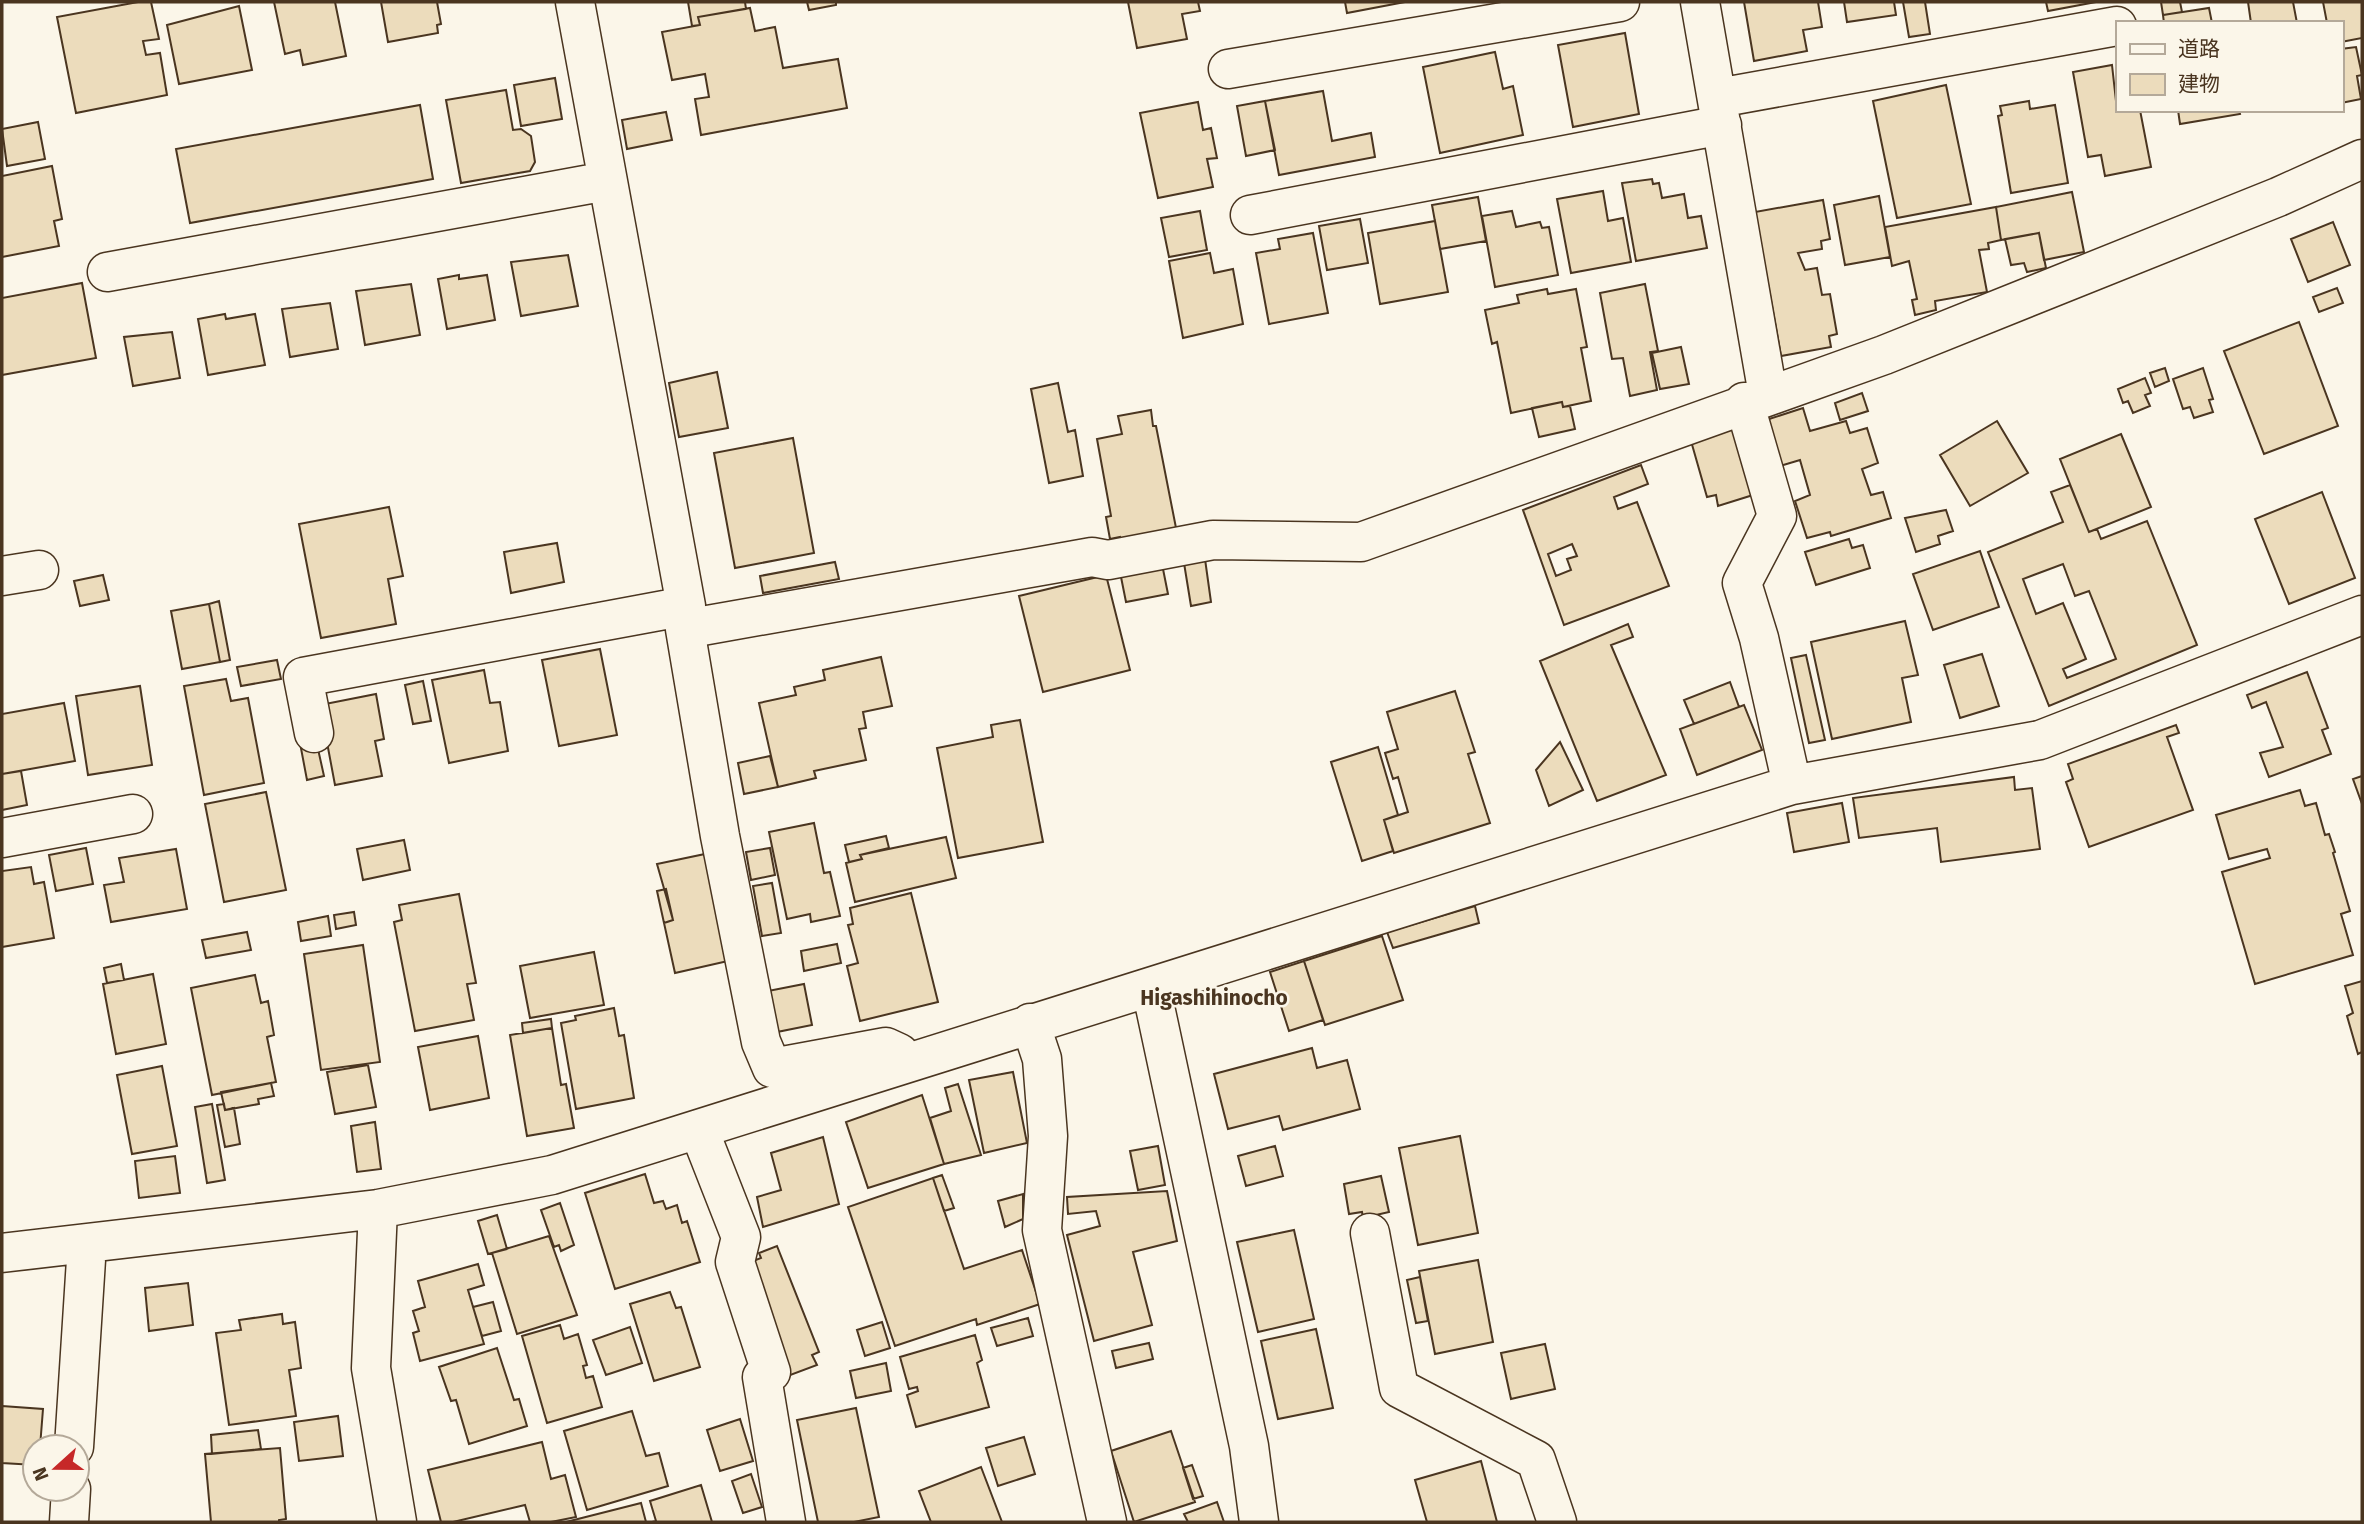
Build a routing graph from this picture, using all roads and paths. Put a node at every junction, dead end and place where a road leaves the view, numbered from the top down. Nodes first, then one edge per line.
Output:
1 (575, 2) edge
2 (1619, 2) edge
3 (1700, 2) edge
4 (2116, 26) edge
5 (1228, 69) dead end
6 (1720, 112) junction
7 (2362, 159) edge
8 (607, 181) junction
9 (1250, 215) dead end
10 (107, 272) dead end
11 (1756, 398) junction
12 (39, 570) dead end
13 (2, 576) edge
14 (2362, 615) edge
15 (685, 618) junction
16 (313, 733) dead end
17 (1792, 785) junction
18 (134, 814) dead end
19 (2, 838) edge
20 (1152, 988) junction
21 (1030, 1023) junction
22 (914, 1062) junction
23 (699, 1130) junction
24 (378, 1209) junction
25 (1370, 1233) dead end
26 (87, 1244) junction
27 (2, 1253) edge
28 (75, 1433) edge
29 (70, 1503) edge
30 (69, 1522) edge
31 (397, 1522) edge
32 (786, 1522) edge
33 (1107, 1522) edge
34 (1259, 1522) edge
35 (1558, 1522) edge

1 - 8 street
2 - 5 street
3 - 6 street
4 - 6 street
6 - 9 street
6 - 11 street
7 - 11 street
8 - 10 street
8 - 15 street
11 - 15 street
11 - 17 street
12 - 13 street
14 - 17 street
15 - 16 street
15 - 22 street
17 - 20 street
18 - 19 street
20 - 21 street
20 - 34 street
21 - 22 street
21 - 33 street
22 - 23 street
23 - 24 street
23 - 32 street
24 - 26 street
24 - 31 street
25 - 35 street
26 - 27 street
26 - 28 street
29 - 30 street

